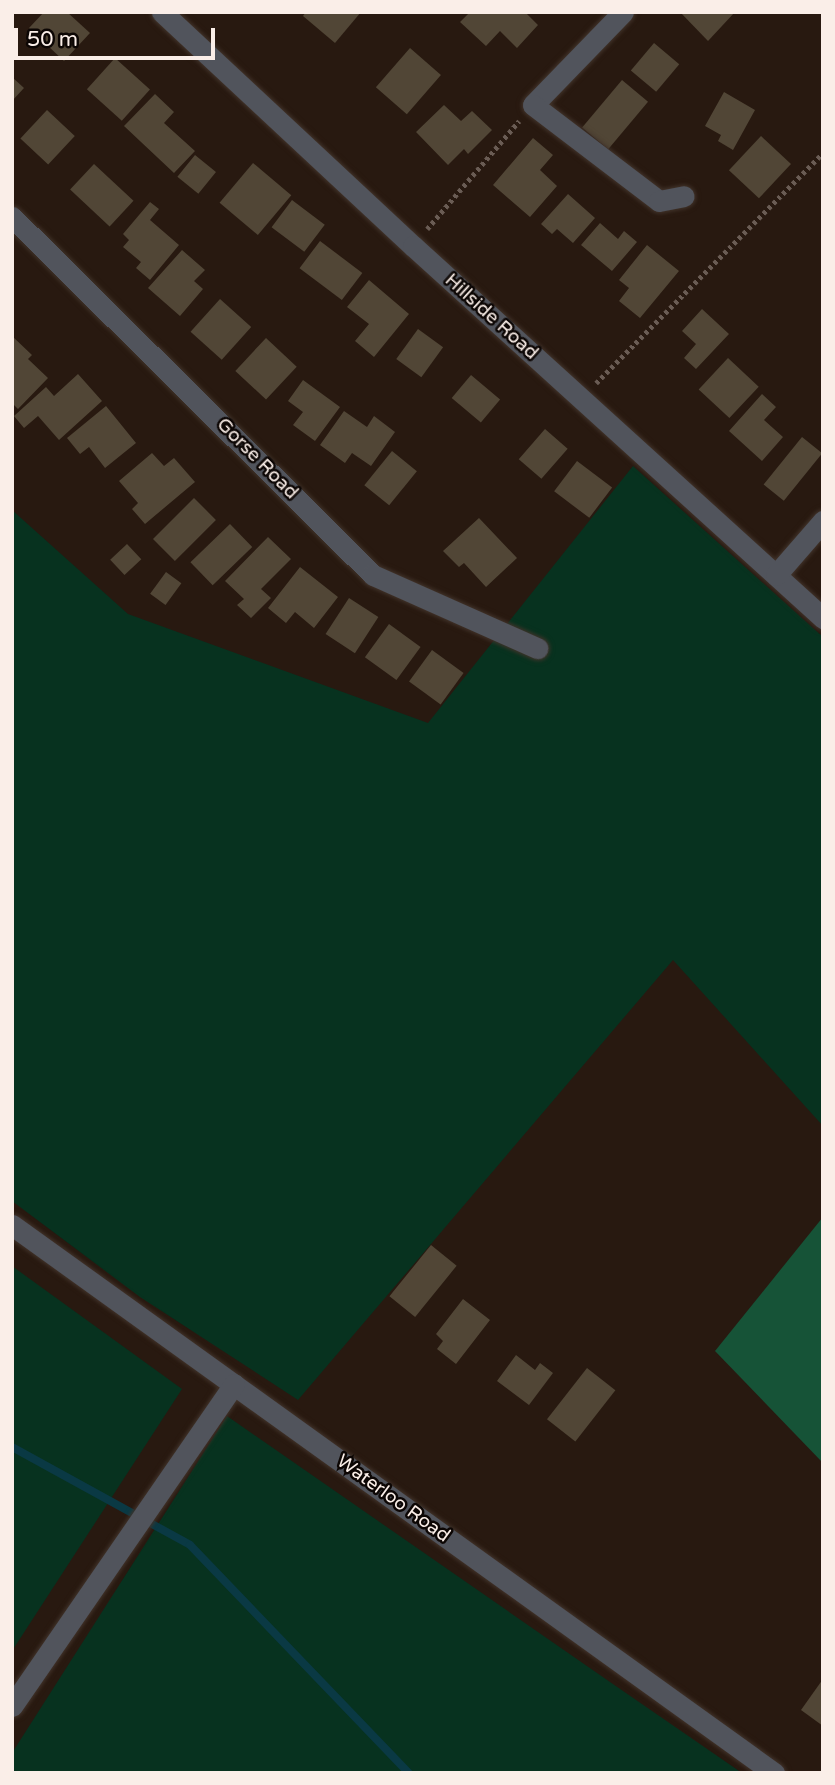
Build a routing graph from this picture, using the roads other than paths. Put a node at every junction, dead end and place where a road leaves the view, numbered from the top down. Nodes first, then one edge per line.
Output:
1 (623, 12) edge
2 (169, 14) edge
3 (684, 196) dead end
4 (12, 217) edge
5 (823, 521) edge
6 (775, 575) junction
7 (823, 618) edge
8 (537, 648) dead end
9 (12, 1224) edge
10 (234, 1384) junction
11 (12, 1706) edge
12 (774, 1773) edge

1 - 3 street
2 - 6 street, Hillside Road
4 - 8 street, Gorse Road
5 - 6 street
6 - 7 street, Hillside Road
9 - 10 street, Waterloo Road
10 - 11 street
10 - 12 street, Waterloo Road

